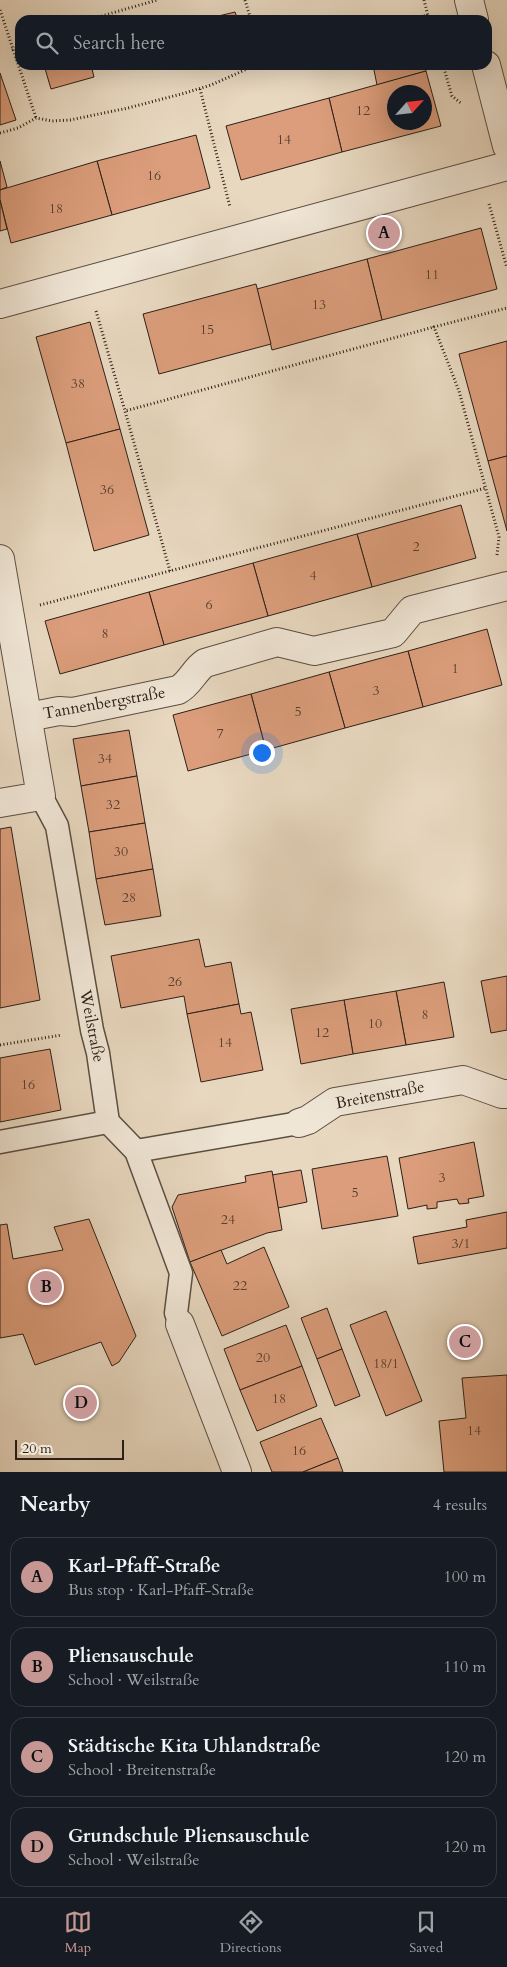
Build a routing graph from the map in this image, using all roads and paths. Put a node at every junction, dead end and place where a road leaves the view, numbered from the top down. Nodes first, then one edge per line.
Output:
1 (157, 0) edge
2 (246, 0) edge
3 (424, 0) edge
4 (469, 0) edge
5 (0, 10) edge
6 (105, 15) edge
7 (250, 15) edge
8 (428, 15) edge
9 (473, 15) edge
10 (15, 48) edge
11 (12, 50) junction
12 (15, 58) edge
13 (19, 70) edge
14 (247, 70) edge
15 (444, 70) edge
16 (487, 70) edge
17 (200, 89) junction
18 (464, 105) dead end
19 (36, 118) junction
20 (0, 133) edge
21 (507, 146) edge
22 (507, 166) edge
23 (238, 239) junction
24 (88, 279) junction
25 (0, 304) edge
26 (507, 308) edge
27 (434, 327) junction
28 (125, 411) junction
29 (486, 488) junction
30 (0, 559) edge
31 (170, 571) junction
32 (503, 587) edge
33 (10, 611) junction
34 (28, 717) junction
35 (42, 796) junction
36 (0, 803) edge
37 (92, 1030) junction
38 (0, 1045) edge
39 (507, 1094) edge
40 (108, 1122) junction
41 (299, 1123) joint
42 (0, 1142) edge
43 (136, 1151) junction
44 (180, 1324) joint
45 (237, 1472) edge

1 - 6 path
2 - 7 path
3 - 8 path
4 - 9 street
5 - 11 path
10 - 11 path
11 - 12 path
13 - 19 path
14 - 17 path
15 - 18 path
16 - 21 street
17 - 19 path
17 - 23 path
19 - 20 path
22 - 23 street
23 - 24 street
24 - 25 street
24 - 28 path
26 - 27 path
27 - 28 path
27 - 29 path
28 - 31 path
29 - 31 path
29 - 32 path
30 - 33 street, Weilstraße
31 - 33 path
32 - 34 street, Tannenbergstraße
33 - 34 street, Weilstraße
34 - 35 street, Weilstraße
35 - 36 street
35 - 37 street, Weilstraße
37 - 38 path
37 - 40 street, Weilstraße
39 - 41 street, Breitenstraße
40 - 42 street
40 - 43 street
41 - 43 street, Breitenstraße
43 - 44 street
44 - 45 street

